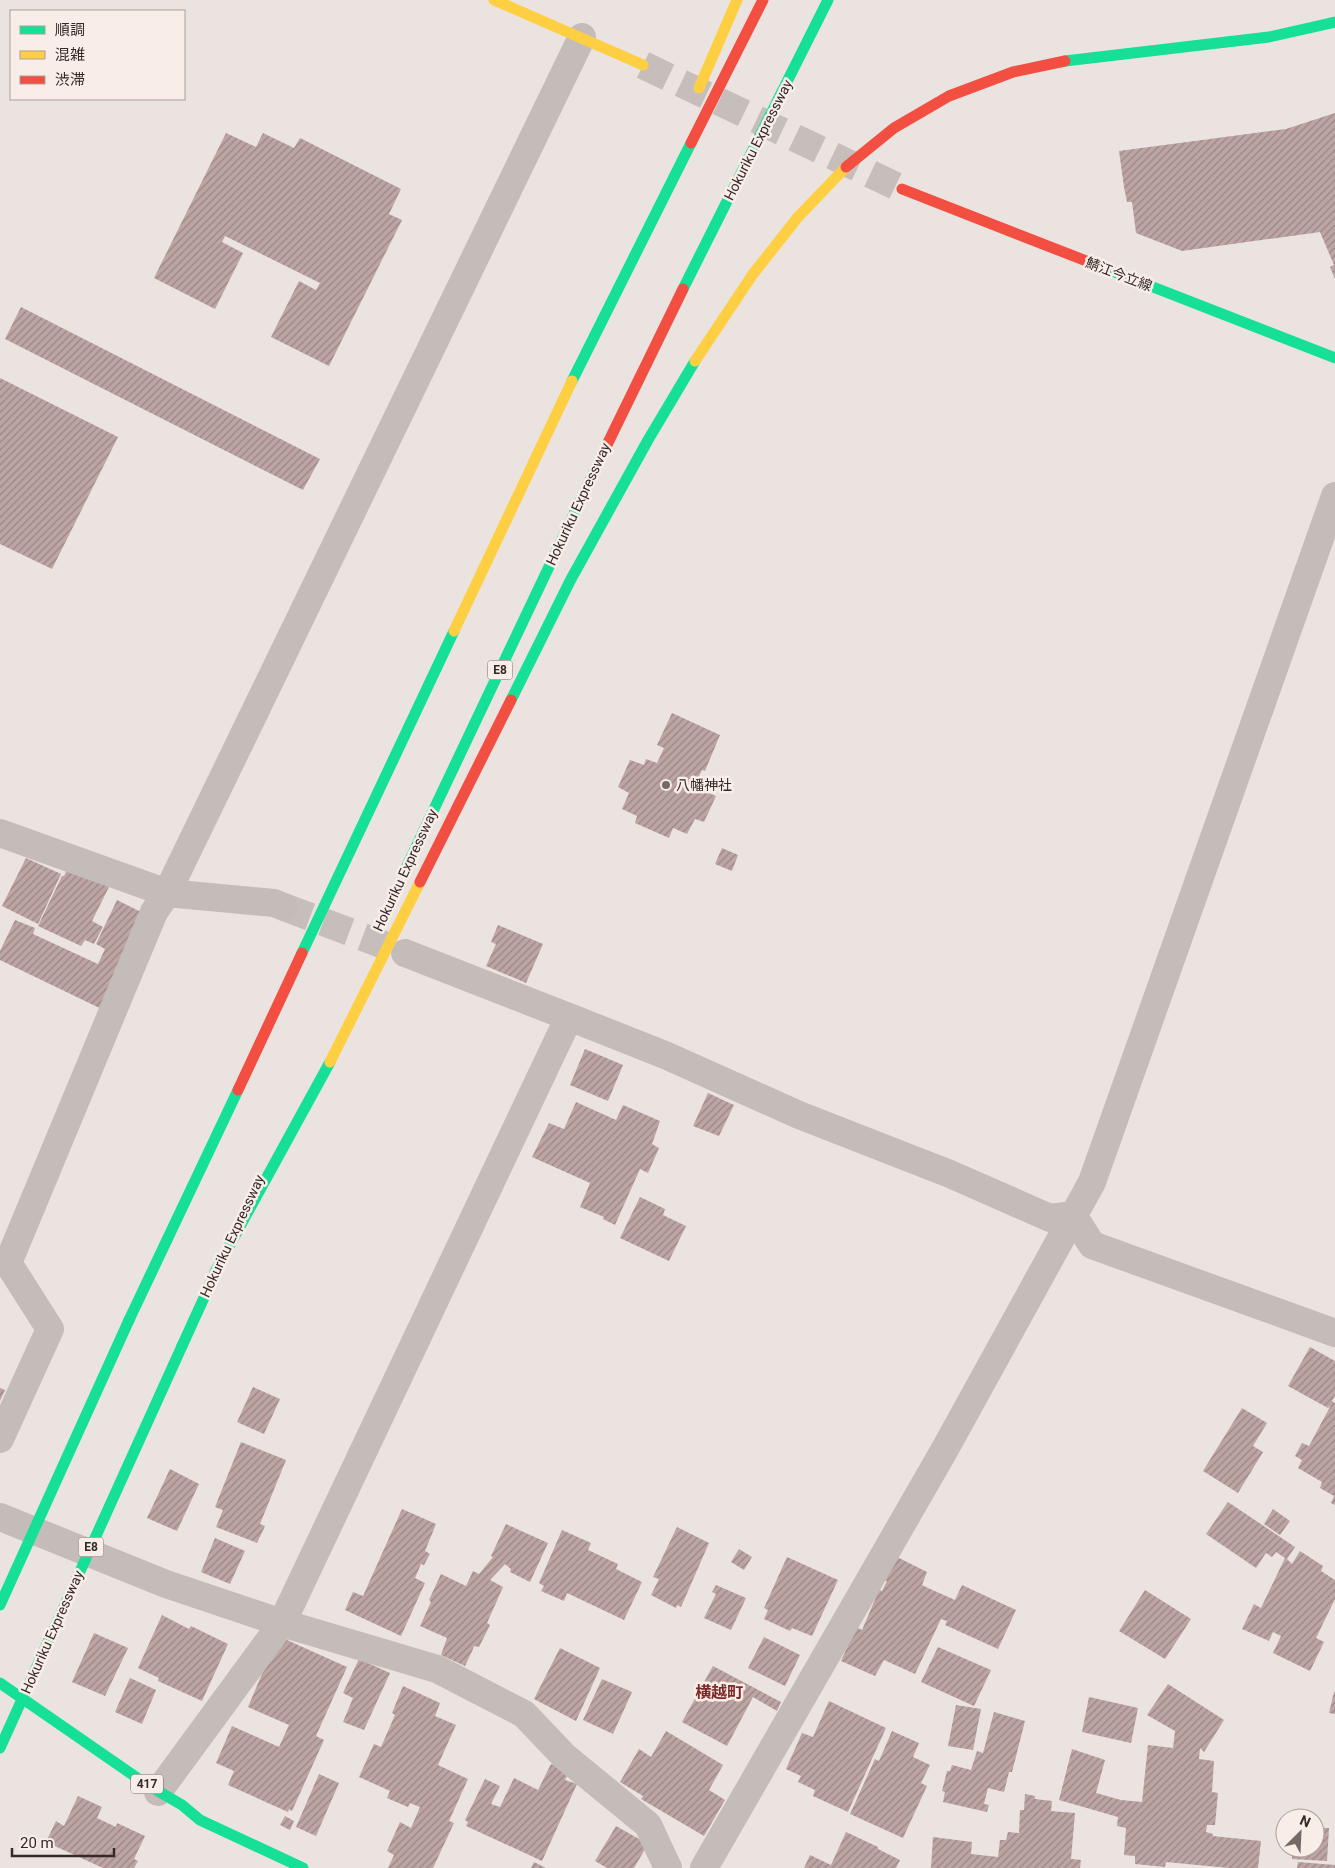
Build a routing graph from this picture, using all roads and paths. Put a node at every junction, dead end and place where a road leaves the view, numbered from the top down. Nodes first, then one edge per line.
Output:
1 (494, 0) edge
2 (520, 0) edge
3 (737, 0) edge
4 (763, 0) edge
5 (828, 0) edge
6 (1335, 22) edge
7 (582, 37) junction
8 (643, 65) tunnel mouth
9 (694, 100) dead end
10 (659, 181) dead end
11 (902, 189) tunnel mouth
12 (589, 345) junction
13 (1335, 358) edge
14 (1335, 496) edge
15 (0, 833) edge
16 (402, 878) dead end
17 (167, 893) junction
18 (284, 907) tunnel mouth
19 (405, 953) tunnel mouth
20 (569, 1017) junction
21 (300, 1093) dead end
22 (1073, 1215) junction
23 (215, 1272) junction
24 (1335, 1333) edge
25 (0, 1439) edge
26 (0, 1516) edge
27 (0, 1605) edge
28 (282, 1623) junction
29 (0, 1683) edge
30 (0, 1748) edge
31 (158, 1792) junction
32 (303, 1868) edge
33 (668, 1868) edge
34 (704, 1868) edge

1 - 7 main road
2 - 7 main road
3 - 9 main road
4 - 12 main road
5 - 16 main road, Hokuriku Expressway / E8
6 - 23 main road
7 - 8 main road
7 - 17 street
10 - 12 main road
11 - 13 main road, 鯖江今立線
12 - 27 main road, bridge
14 - 22 street
15 - 17 street
17 - 18 street
17 - 25 street
19 - 20 street
20 - 22 street
20 - 28 street
21 - 23 main road, Hokuriku Expressway / E8
22 - 24 street
22 - 34 street
23 - 30 main road, Hokuriku Expressway / E8, bridge
26 - 28 street
28 - 31 street
28 - 33 street
29 - 31 main road, 417
31 - 32 main road, 417

